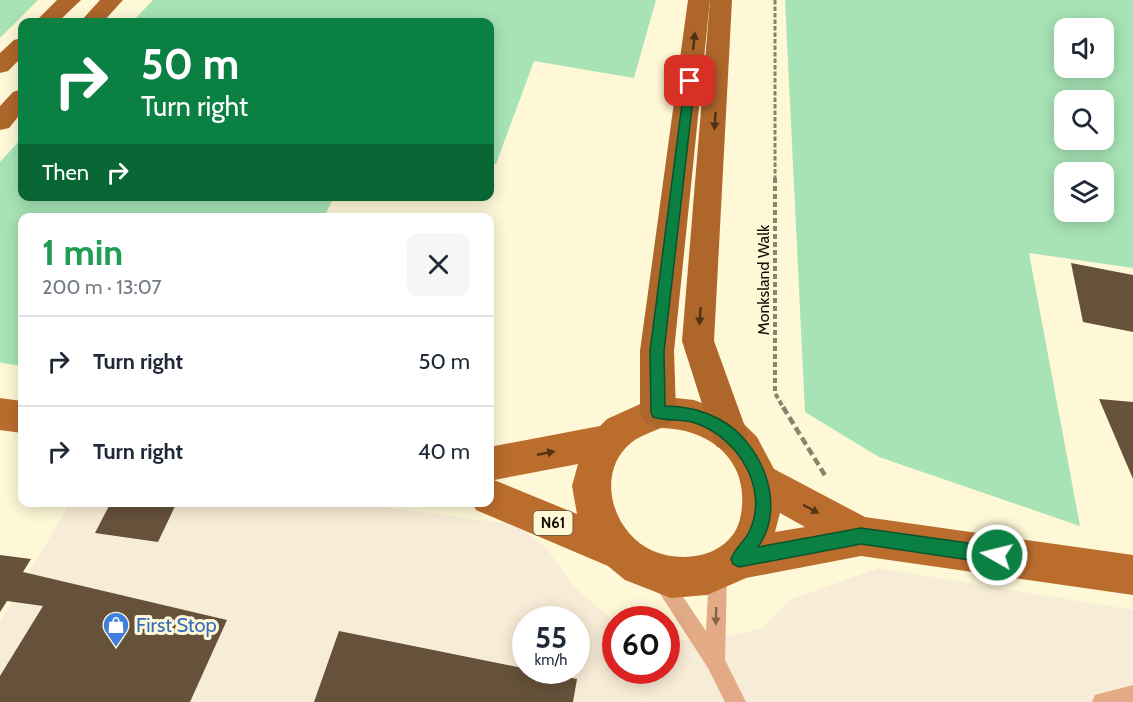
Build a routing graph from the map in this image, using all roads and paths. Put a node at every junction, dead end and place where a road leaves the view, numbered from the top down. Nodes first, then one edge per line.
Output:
1 (70, 0) edge
2 (112, 0) edge
3 (699, 0) edge
4 (721, 0) edge
5 (775, 0) edge
6 (50, 18) edge
7 (95, 18) edge
8 (18, 49) edge
9 (0, 66) edge
10 (18, 102) edge
11 (0, 122) edge
12 (658, 412) junction
13 (0, 414) edge
14 (18, 416) edge
15 (730, 435) junction
16 (606, 442) junction
17 (494, 463) edge
18 (761, 482) junction
19 (830, 484) dead end
20 (494, 499) edge
21 (861, 536) junction
22 (617, 550) junction
23 (729, 565) junction
24 (655, 573) junction
25 (1133, 575) edge
26 (715, 661) junction
27 (1133, 694) edge
28 (736, 702) edge
29 (1102, 702) edge

1 - 6 highway
2 - 7 highway
12 -> 3 highway
4 -> 15 highway
5 - 19 path, Monksland Walk
8 - 9 highway
10 - 11 highway
12 - 15 main road, N61
12 - 16 main road, N61
13 - 14 main road
15 - 18 main road, N61
17 -> 16 main road, N61
16 - 22 main road, N61
18 -> 21 main road, N61
18 - 23 main road, N61
20 - 22 main road, N61
21 - 23 main road, N61
21 - 25 main road, N61
22 - 24 main road, N61
23 - 24 main road, N61
23 -> 26 lane
24 - 26 lane
26 - 28 lane
27 - 29 lane

